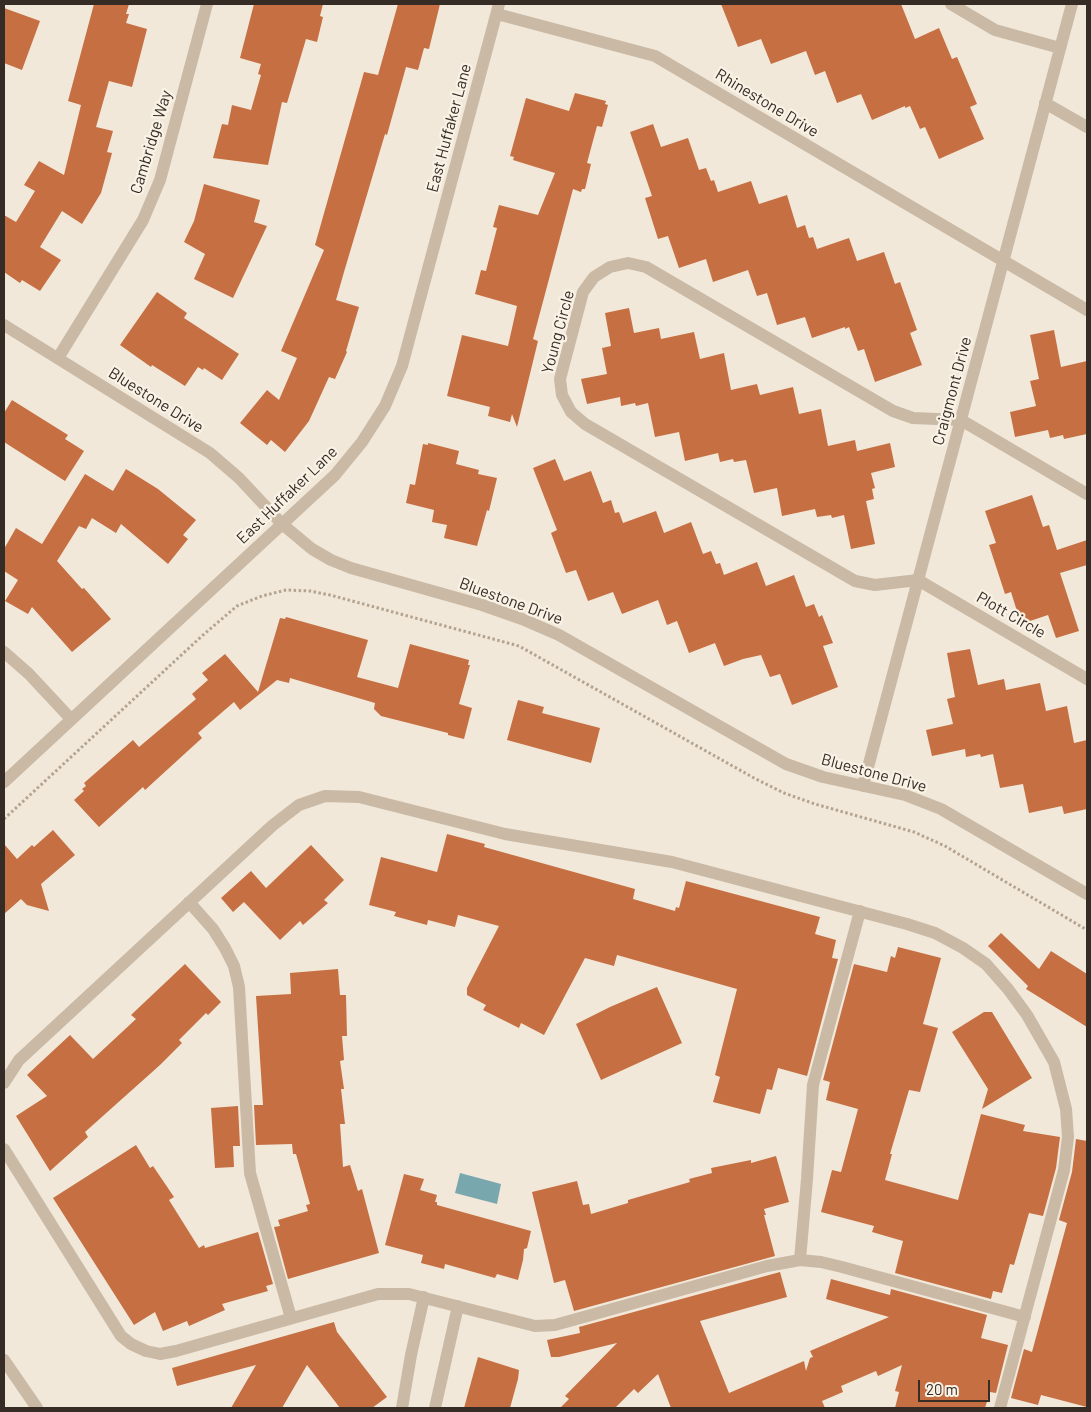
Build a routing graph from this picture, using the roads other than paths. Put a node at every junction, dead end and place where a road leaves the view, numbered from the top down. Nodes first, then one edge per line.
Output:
1 (208, 4) edge
2 (951, 4) edge
3 (1072, 4) edge
4 (498, 9) edge
5 (1060, 48) junction
6 (1045, 103) junction
7 (1087, 127) edge
8 (1003, 261) junction
9 (1087, 310) edge
10 (4, 324) edge
11 (58, 358) junction
12 (961, 420) junction
13 (1087, 494) edge
14 (282, 524) junction
15 (918, 580) junction
16 (4, 652) edge
17 (1087, 679) edge
18 (71, 719) junction
19 (4, 782) edge
20 (863, 786) junction
21 (1087, 894) edge
22 (189, 902) junction
23 (860, 911) junction
24 (4, 1083) edge
25 (4, 1149) edge
26 (800, 1260) junction
27 (424, 1297) junction
28 (458, 1306) junction
29 (1025, 1317) junction
30 (291, 1318) junction
31 (4, 1360) edge
32 (37, 1408) edge
33 (402, 1408) edge
34 (434, 1408) edge
35 (1000, 1408) edge

1 - 11 street, Cambridge Way
2 - 5 street
3 - 5 street, Craigmont Drive
4 - 8 street, Rhinestone Drive
4 - 14 street, East Huffaker Lane
5 - 6 street, Craigmont Drive
6 - 7 street
6 - 8 street, Craigmont Drive
8 - 9 street, Rhinestone Drive
8 - 12 street, Craigmont Drive
10 - 11 street, Bluestone Drive
11 - 14 street, Bluestone Drive
12 - 13 street
12 - 15 street, Craigmont Drive
12 - 15 street, Young Circle
14 - 18 street, East Huffaker Lane
14 - 20 street, Bluestone Drive
15 - 17 street, Plott Circle
15 - 20 street, Craigmont Drive
16 - 18 street
18 - 19 street, East Huffaker Lane
20 - 21 street, Bluestone Drive
22 - 23 street
22 - 24 street
22 - 30 street
23 - 26 street
23 - 29 street
25 - 30 street
26 - 28 street
26 - 29 street
27 - 28 street
27 - 30 street
27 - 33 street
28 - 34 street
29 - 35 street
31 - 32 street

